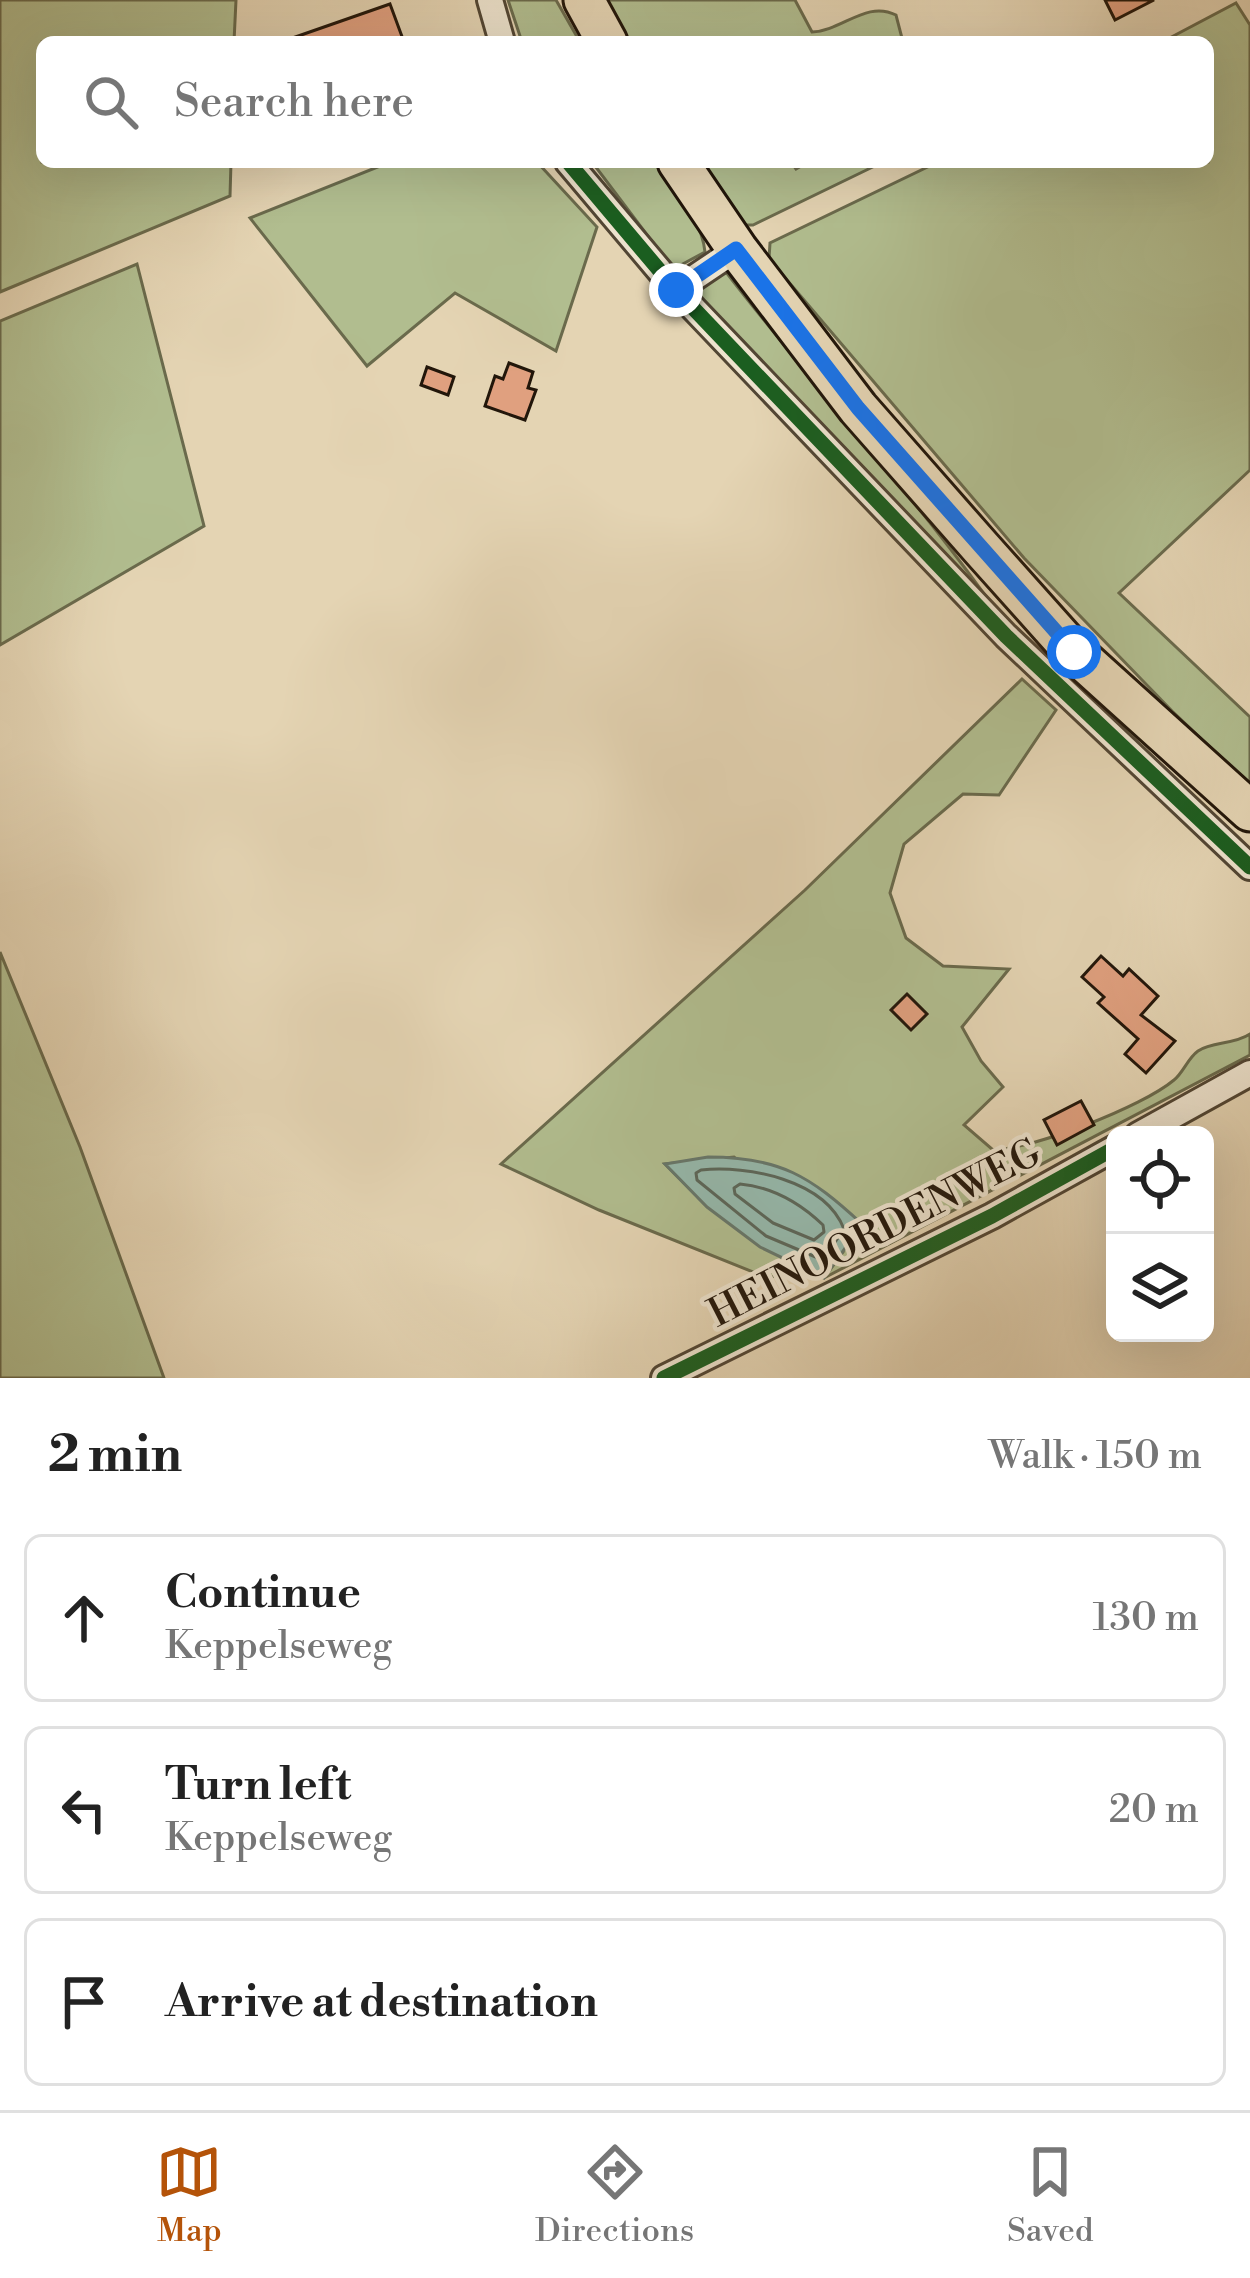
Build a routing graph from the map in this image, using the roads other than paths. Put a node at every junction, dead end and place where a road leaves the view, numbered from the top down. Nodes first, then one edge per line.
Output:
1 (490, 0) edge
2 (584, 0) edge
3 (500, 36) edge
4 (604, 36) edge
5 (573, 168) edge
6 (682, 168) edge
7 (736, 249) junction
8 (676, 290) junction
9 (1250, 811) edge
10 (1250, 866) edge
11 (1250, 1072) edge
12 (1154, 1126) edge
13 (1106, 1153) edge
14 (664, 1378) edge

1 - 3 street
2 - 4 main road
5 - 8 street
6 - 7 main road
7 - 8 street
7 - 9 main road
8 - 10 street
11 - 12 street
13 - 14 street, HEINOORDENWEG

